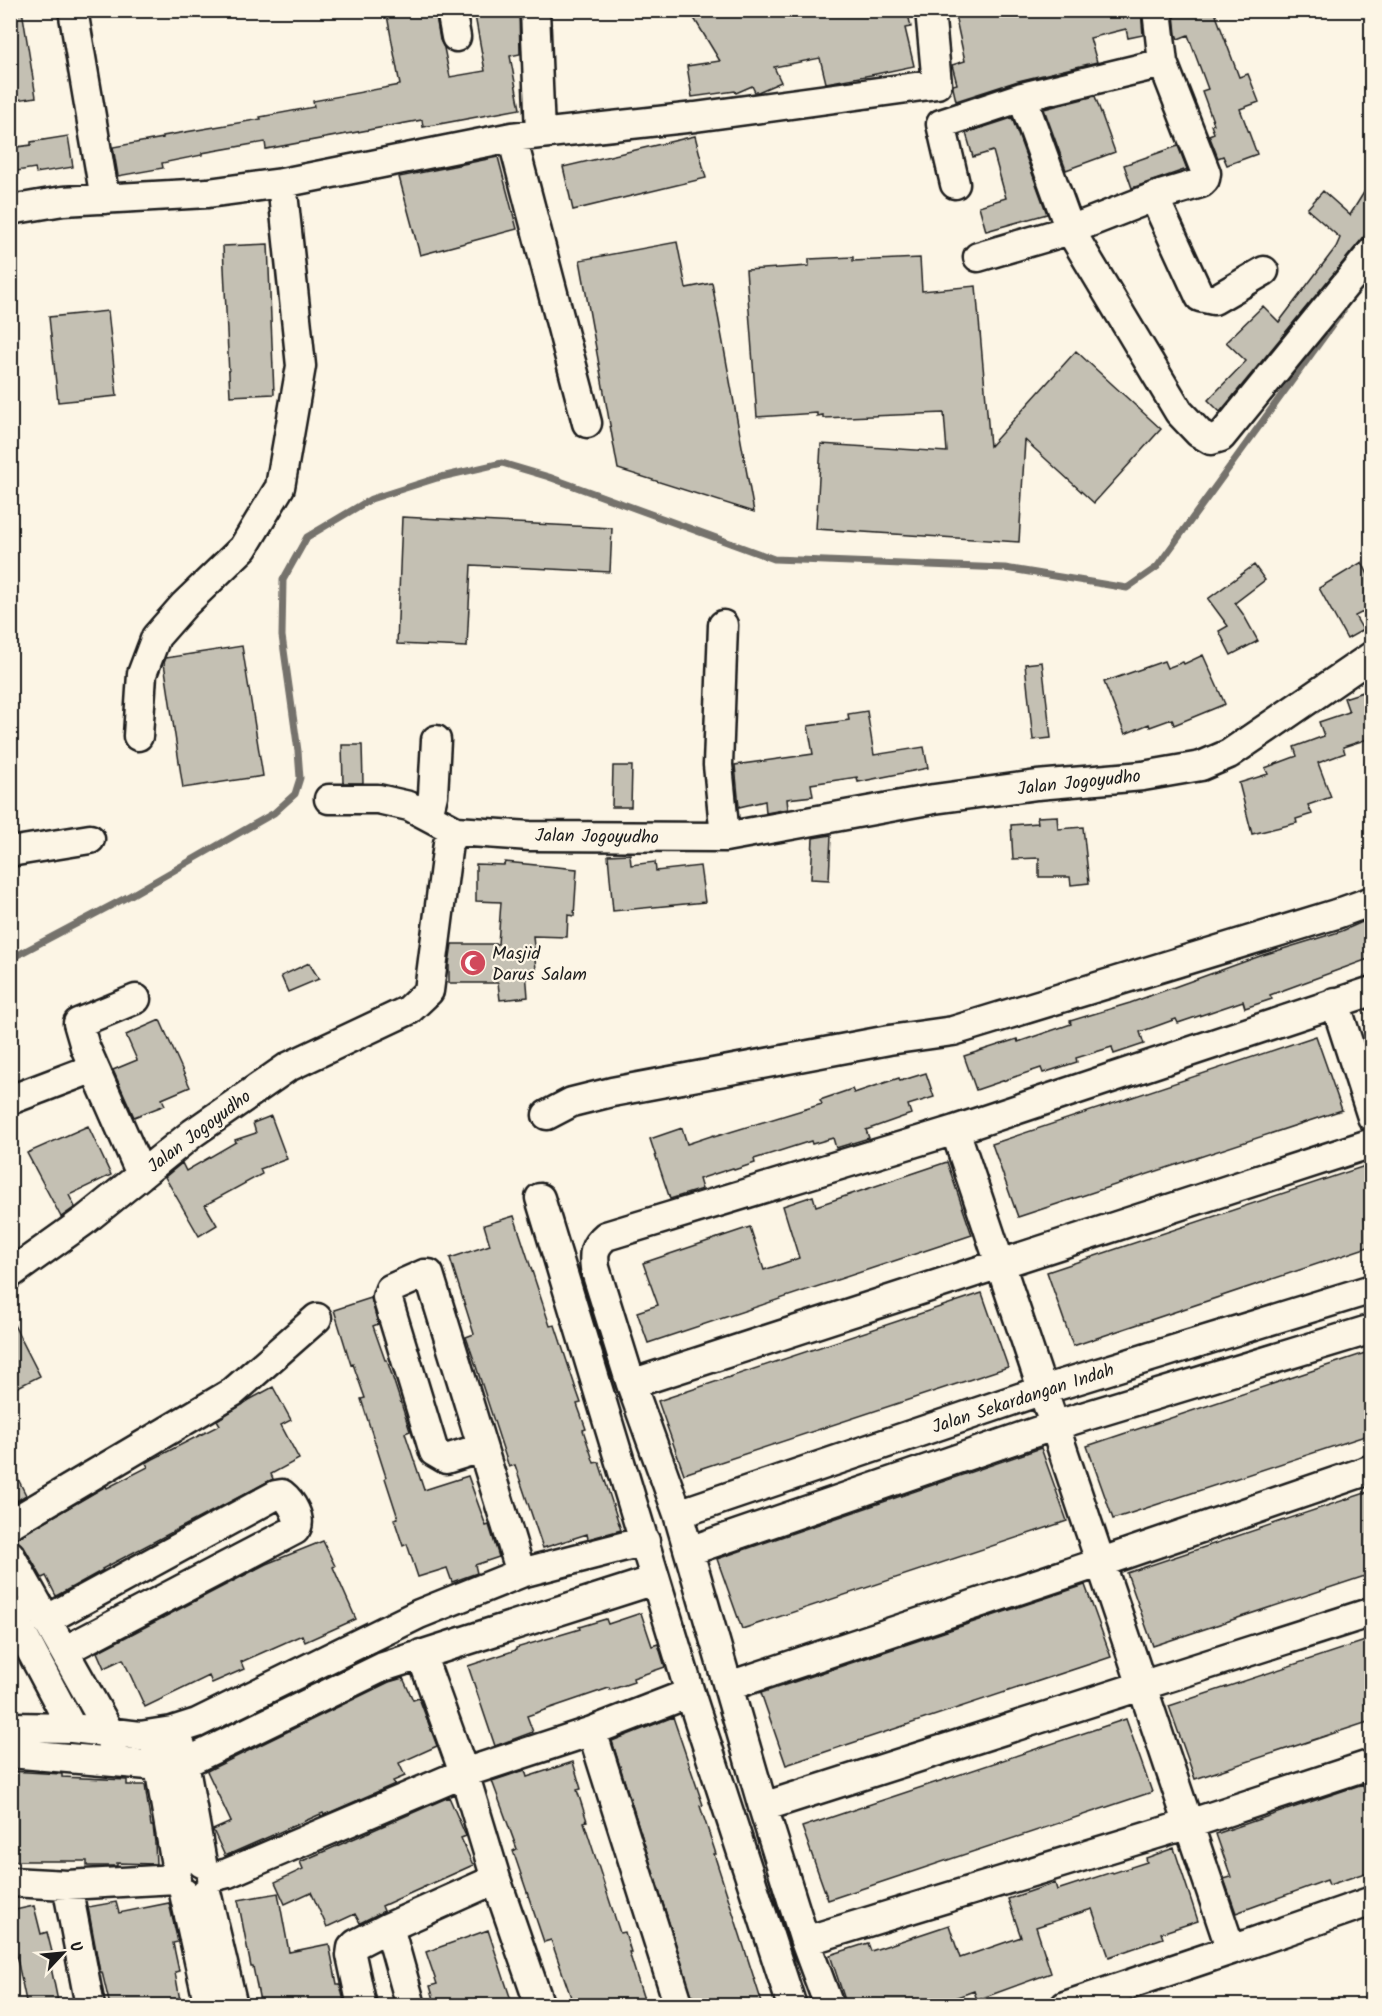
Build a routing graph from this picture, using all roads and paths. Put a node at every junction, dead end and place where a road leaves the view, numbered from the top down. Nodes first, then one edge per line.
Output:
1 (73, 10) edge
2 (535, 10) edge
3 (930, 10) edge
4 (1157, 10) edge
5 (1163, 63) junction
6 (937, 84) junction
7 (1022, 97) junction
8 (941, 124) junction
9 (540, 134) junction
10 (512, 136) junction
11 (282, 183) junction
12 (955, 184) dead end
13 (1154, 197) junction
14 (105, 199) junction
15 (10, 210) edge
16 (1070, 230) junction
17 (978, 257) dead end
18 (1370, 257) edge
19 (1264, 271) dead end
20 (587, 423) dead end
21 (723, 625) dead end
22 (1371, 656) edge
23 (138, 735) dead end
24 (436, 740) dead end
25 (329, 799) dead end
26 (428, 816) junction
27 (456, 831) junction
28 (725, 837) junction
29 (90, 839) dead end
30 (10, 852) edge
31 (1371, 901) edge
32 (1371, 991) edge
33 (136, 999) dead end
34 (1335, 1002) junction
35 (94, 1068) junction
36 (10, 1100) edge
37 (547, 1115) dead end
38 (1371, 1117) edge
39 (955, 1130) junction
40 (1371, 1143) edge
41 (141, 1174) junction
42 (540, 1198) dead end
43 (1001, 1262) junction
44 (10, 1274) edge
45 (1371, 1289) edge
46 (318, 1318) dead end
47 (1371, 1329) edge
48 (631, 1384) junction
49 (1043, 1390) junction
50 (1053, 1426) junction
51 (481, 1448) junction
52 (1371, 1469) edge
53 (678, 1514) junction
54 (10, 1524) edge
55 (645, 1540) junction
56 (689, 1551) junction
57 (10, 1555) edge
58 (1099, 1563) junction
59 (521, 1573) junction
60 (656, 1580) junction
61 (10, 1611) edge
62 (1371, 1612) edge
63 (46, 1620) junction
64 (64, 1651) junction
65 (421, 1654) junction
66 (729, 1686) junction
67 (1143, 1686) junction
68 (690, 1693) junction
69 (10, 1727) edge
70 (72, 1728) junction
71 (592, 1731) junction
72 (164, 1732) junction
73 (110, 1733) junction
74 (10, 1753) edge
75 (115, 1762) junction
76 (172, 1764) junction
77 (1371, 1764) edge
78 (464, 1773) junction
79 (763, 1808) junction
80 (1189, 1824) junction
81 (193, 1879) junction
82 (496, 1879) junction
83 (11, 1882) edge
84 (67, 1886) junction
85 (1371, 1901) edge
86 (389, 1927) junction
87 (805, 1941) junction
88 (1231, 1950) junction
89 (90, 2006) edge
90 (208, 2006) edge
91 (233, 2006) edge
92 (363, 2006) edge
93 (411, 2006) edge
94 (540, 2006) edge
95 (679, 2006) edge
96 (792, 2006) edge
97 (829, 2006) edge
98 (1065, 2006) edge

1 - 14 street
2 - 9 street
3 - 6 street
4 - 5 street
5 - 7 street
5 - 13 street
6 - 8 street
6 - 9 street
7 - 8 street
7 - 16 street
8 - 12 street
9 - 10 street
10 - 11 street
10 - 20 street
11 - 14 street
11 - 23 street
13 - 16 street
13 - 19 street
14 - 15 street
16 - 17 street
16 - 18 street
21 - 28 street
22 - 28 street, Jalan Jogoyudho
24 - 26 street
25 - 26 street
26 - 27 street
27 - 28 street, Jalan Jogoyudho
27 - 41 street, Jalan Jogoyudho
29 - 30 street
31 - 37 street
32 - 34 street
33 - 35 street
34 - 38 street
34 - 39 street
35 - 36 street
35 - 41 street
39 - 43 street
39 - 48 street
40 - 43 street
41 - 44 street, Jalan Jogoyudho
42 - 55 street
43 - 48 street
43 - 49 street
45 - 49 street, Jalan Sekardangan Indah
46 - 54 street
47 - 50 street, Jalan Sekardangan Indah
48 - 53 street
49 - 50 street
49 - 53 street, Jalan Sekardangan Indah
50 - 56 street, Jalan Sekardangan Indah
50 - 58 street
51 - 51 street
51 - 59 street
52 - 58 street
53 - 56 street
55 - 59 street
55 - 60 street
56 - 66 street
57 - 63 street
58 - 66 street
58 - 67 street
59 - 72 street
60 - 65 street
60 - 68 street
61 - 70 street
62 - 67 street
63 - 64 street
63 - 64 street
64 - 73 street
65 - 76 street
65 - 78 street
66 - 79 street
67 - 79 street
67 - 80 street
68 - 71 street
68 - 96 street
69 - 70 street
70 - 73 street
71 - 78 street
71 - 95 street
72 - 73 street
72 - 76 street
73 - 75 street
74 - 75 street
75 - 76 street
76 - 81 street
77 - 80 street
78 - 81 street
78 - 82 street
79 - 87 street
80 - 87 street
80 - 88 street
81 - 84 street
81 - 90 street
81 - 91 street
82 - 86 street
82 - 94 street
83 - 84 street
84 - 89 street
85 - 88 street
86 - 92 street
86 - 93 street
87 - 97 street
88 - 98 street

